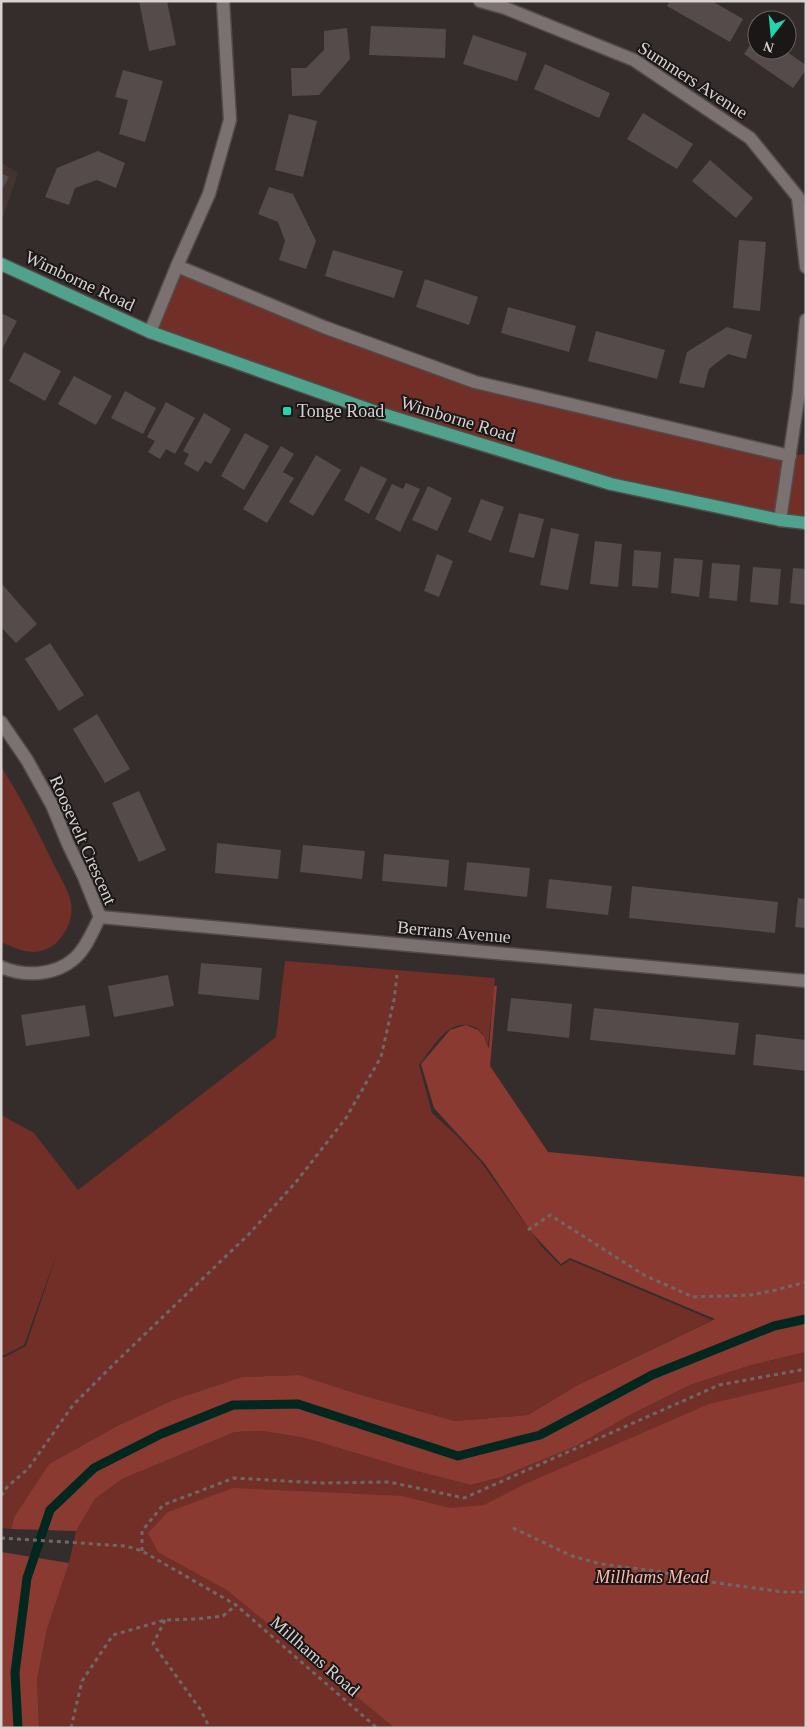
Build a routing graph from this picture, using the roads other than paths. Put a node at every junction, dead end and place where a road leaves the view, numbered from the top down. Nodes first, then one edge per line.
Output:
1 (223, 1) edge
2 (480, 1) edge
3 (1, 264) edge
4 (177, 266) junction
5 (806, 267) edge
6 (806, 320) edge
7 (150, 332) junction
8 (790, 456) junction
9 (780, 520) junction
10 (806, 523) edge
11 (1, 722) edge
12 (100, 917) junction
13 (1, 967) edge
14 (806, 982) edge

1 - 4 street
2 - 5 street, Summers Avenue
3 - 7 main road, Wimborne Road
4 - 7 street
4 - 8 street
6 - 8 street
7 - 9 main road, Wimborne Road
8 - 9 street
9 - 10 main road, Wimborne Road
11 - 12 street, Roosevelt Crescent
12 - 13 street, Roosevelt Crescent
12 - 14 street, Berrans Avenue

